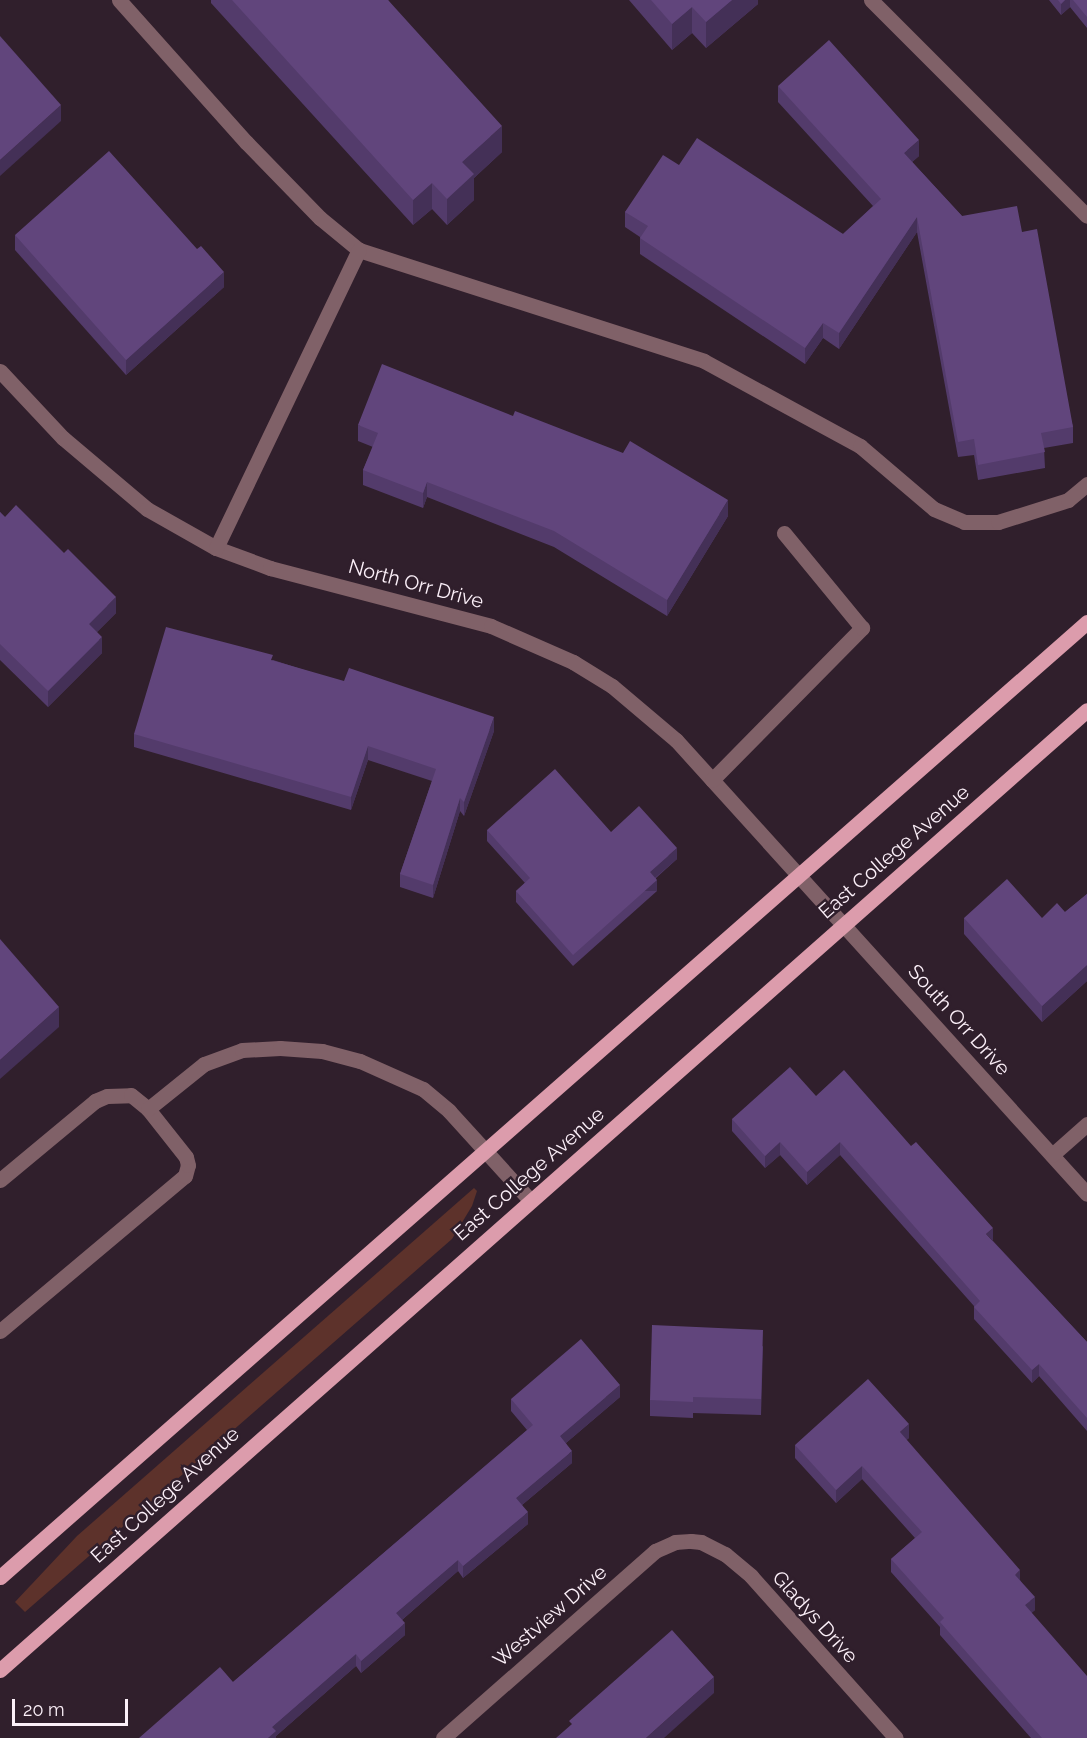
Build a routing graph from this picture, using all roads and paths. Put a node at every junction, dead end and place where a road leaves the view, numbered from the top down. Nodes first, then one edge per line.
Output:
1 (119, 0) edge
2 (872, 0) edge
3 (1087, 216) edge
4 (359, 250) junction
5 (0, 371) edge
6 (1087, 484) edge
7 (784, 533) dead end
8 (216, 548) junction
9 (1087, 622) edge
10 (1087, 710) edge
11 (712, 780) junction
12 (798, 875) junction
13 (844, 924) junction
14 (148, 1109) junction
15 (1087, 1124) edge
16 (485, 1150) junction
17 (1052, 1155) junction
18 (0, 1180) edge
19 (1087, 1194) edge
20 (530, 1200) junction
21 (0, 1330) edge
22 (691, 1541) joint
23 (0, 1577) edge
24 (0, 1670) edge
25 (443, 1738) edge
26 (896, 1738) edge

1 - 4 street
2 - 3 street
4 - 6 street
4 - 8 street
5 - 8 street, North Orr Drive
7 - 11 street
8 - 11 street, North Orr Drive
9 - 12 main road
10 - 13 main road, East College Avenue
11 - 12 street, North Orr Drive
12 - 13 street, South Orr Drive
12 - 16 main road
13 - 17 street, South Orr Drive
13 - 20 main road, East College Avenue
14 - 16 street
14 - 18 street
14 - 21 street
15 - 17 street
16 - 20 street
16 - 23 main road
17 - 19 street, South Orr Drive
20 - 24 main road, East College Avenue
22 - 25 street, Westview Drive
22 - 26 street, Gladys Drive

